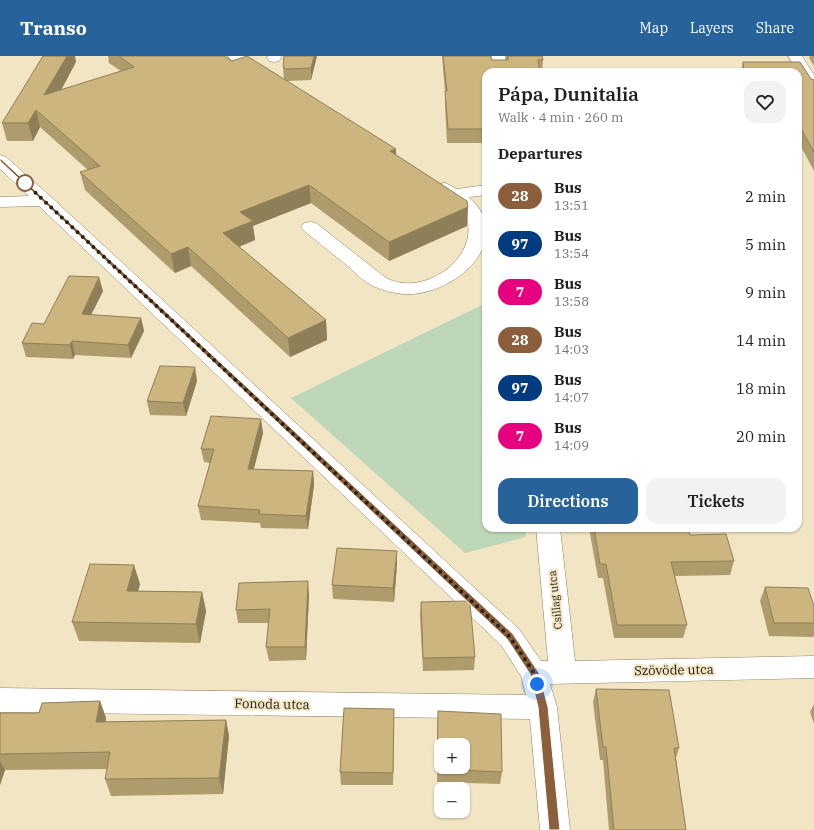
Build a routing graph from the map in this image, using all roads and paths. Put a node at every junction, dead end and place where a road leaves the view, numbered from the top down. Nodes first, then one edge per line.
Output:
1 (235, 56) edge
2 (498, 56) edge
3 (795, 56) edge
4 (499, 68) edge
5 (281, 85) edge
6 (814, 87) edge
7 (802, 91) edge
8 (814, 91) edge
9 (0, 160) edge
10 (434, 181) edge
11 (482, 190) edge
12 (454, 194) junction
13 (0, 202) edge
14 (45, 202) junction
15 (310, 227) dead end
16 (548, 532) edge
17 (814, 667) edge
18 (563, 672) junction
19 (534, 673) junction
20 (0, 700) edge
21 (543, 707) junction
22 (555, 830) edge

1 - 5 street
2 - 4 street
3 - 6 street
7 - 8 street
9 - 14 street
10 - 12 street
11 - 12 street
12 - 15 street
13 - 14 street
14 - 19 street
16 - 18 street, Csillag utca
17 - 18 street, Szövöde utca
18 - 19 street, Szövöde utca
19 - 21 street
20 - 21 street, Fonoda utca
21 - 22 street

